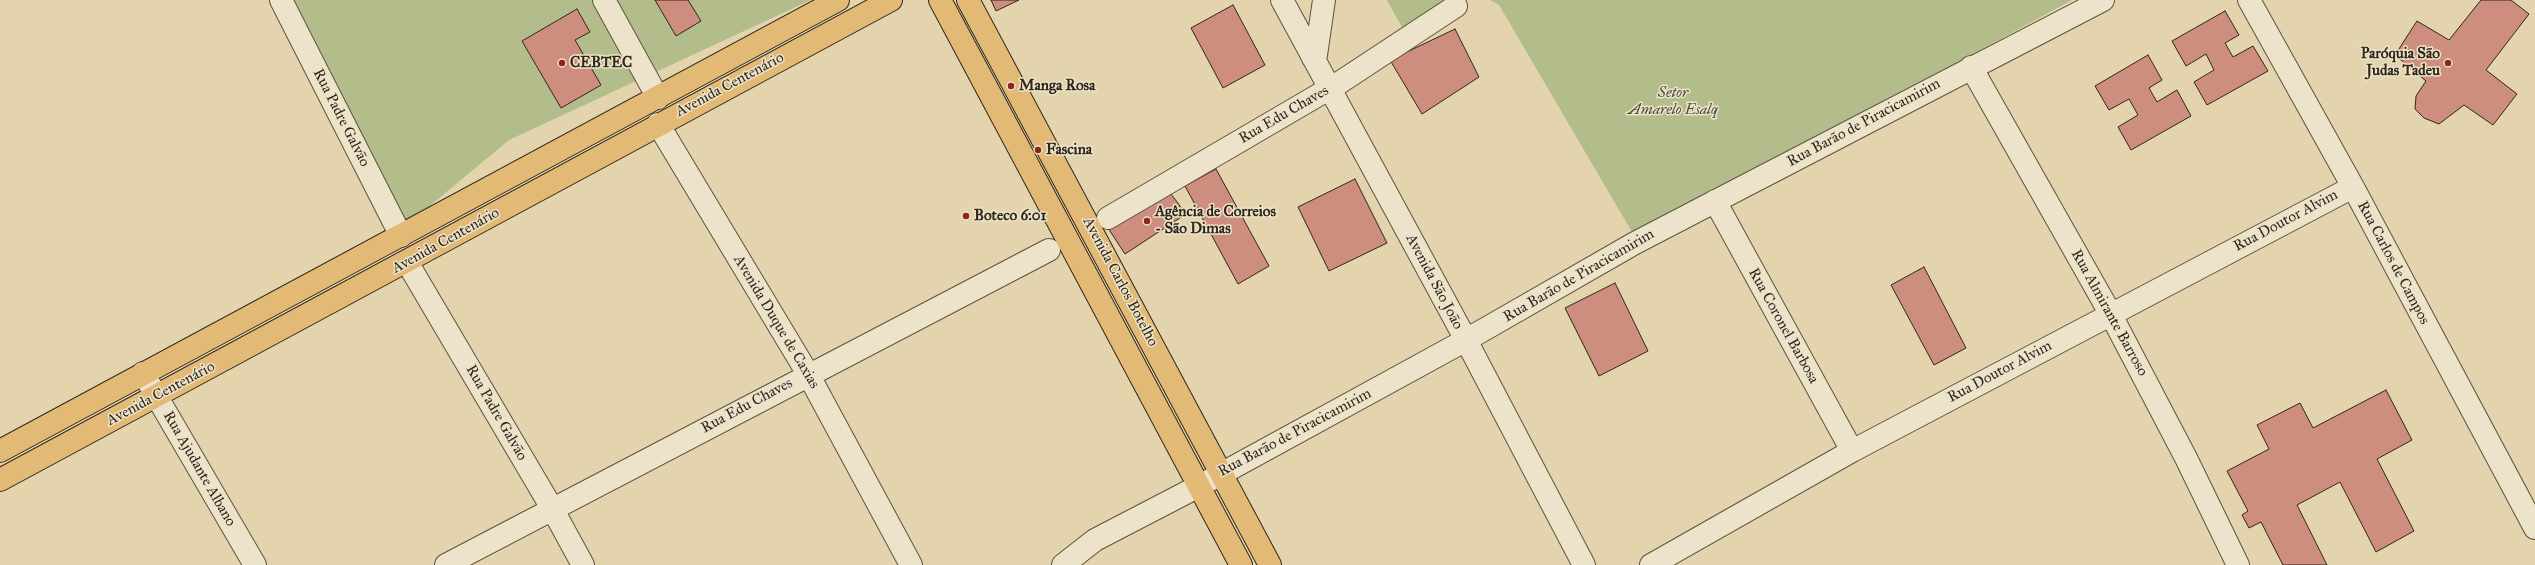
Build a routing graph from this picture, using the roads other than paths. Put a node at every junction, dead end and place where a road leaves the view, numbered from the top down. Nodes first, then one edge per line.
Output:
1 (281, 0) edge
2 (604, 0) edge
3 (838, 0) edge
4 (891, 0) edge
5 (940, 0) edge
6 (968, 0) edge
7 (1282, 0) edge
8 (1324, 0) edge
9 (2103, 0) edge
10 (2249, 0) edge
11 (1456, 6) dead end
12 (1313, 58) junction
13 (1971, 66) junction
14 (1330, 88) junction
15 (658, 98) junction
16 (658, 124) junction
17 (2353, 187) junction
18 (1714, 202) junction
19 (1108, 218) dead end
20 (401, 236) junction
21 (1049, 250) dead end
22 (407, 262) junction
23 (2110, 313) junction
24 (1466, 340) junction
25 (143, 373) junction
26 (808, 374) junction
27 (157, 396) junction
28 (0, 451) edge
29 (1852, 451) junction
30 (1220, 473) junction
31 (0, 480) edge
32 (1199, 486) junction
33 (553, 510) junction
34 (2535, 528) edge
35 (254, 565) edge
36 (446, 565) edge
37 (583, 565) edge
38 (911, 565) edge
39 (1063, 565) edge
40 (1241, 565) edge
41 (1270, 565) edge
42 (1584, 565) edge
43 (1651, 565) edge
44 (2238, 565) edge

1 - 20 street, Rua Padre Galvão
2 - 15 street
3 - 15 main road, Avenida Centenário
4 - 16 main road, Avenida Centenário
5 - 32 main road, Avenida Carlos Botelho
6 - 30 main road, Avenida Carlos Botelho
7 - 12 street, Avenida São João
8 - 12 street
9 - 13 street, Rua Barão de Piracicamirim
10 - 17 street, Rua Carlos de Campos
11 - 14 street, Rua Edu Chaves
12 - 14 street, Avenida São João
13 - 18 street, Rua Barão de Piracicamirim
13 - 23 street, Rua Almirante Barroso
14 - 19 street, Rua Edu Chaves
14 - 24 street, Avenida São João
15 - 20 main road, Avenida Centenário
16 - 22 main road, Avenida Centenário
16 - 26 street, Avenida Duque de Caxias
17 - 23 street, Rua Doutor Alvim
17 - 34 street, Rua Carlos de Campos
18 - 24 street, Rua Barão de Piracicamirim
18 - 29 street, Rua Coronel Barbosa
20 - 25 main road, Avenida Centenário
21 - 26 street, Rua Edu Chaves
22 - 27 main road, Avenida Centenário
22 - 33 street, Rua Padre Galvão
23 - 29 street, Rua Doutor Alvim
23 - 44 street, Rua Almirante Barroso
24 - 30 street, Rua Barão de Piracicamirim
24 - 42 street, Avenida São João
25 - 27 street, Rua Ajudante Albano
25 - 28 main road, Avenida Centenário
26 - 33 street, Rua Edu Chaves
26 - 38 street, Avenida Duque de Caxias
27 - 31 main road, Avenida Centenário
27 - 35 street, Rua Ajudante Albano
29 - 43 street, Rua Doutor Alvim
30 - 32 street, Rua Barão de Piracicamirim
30 - 41 main road, Avenida Carlos Botelho
32 - 39 street, Rua Barão de Piracicamirim
32 - 40 main road, Avenida Carlos Botelho
33 - 36 street, Rua Edu Chaves
33 - 37 street, Rua Padre Galvão

